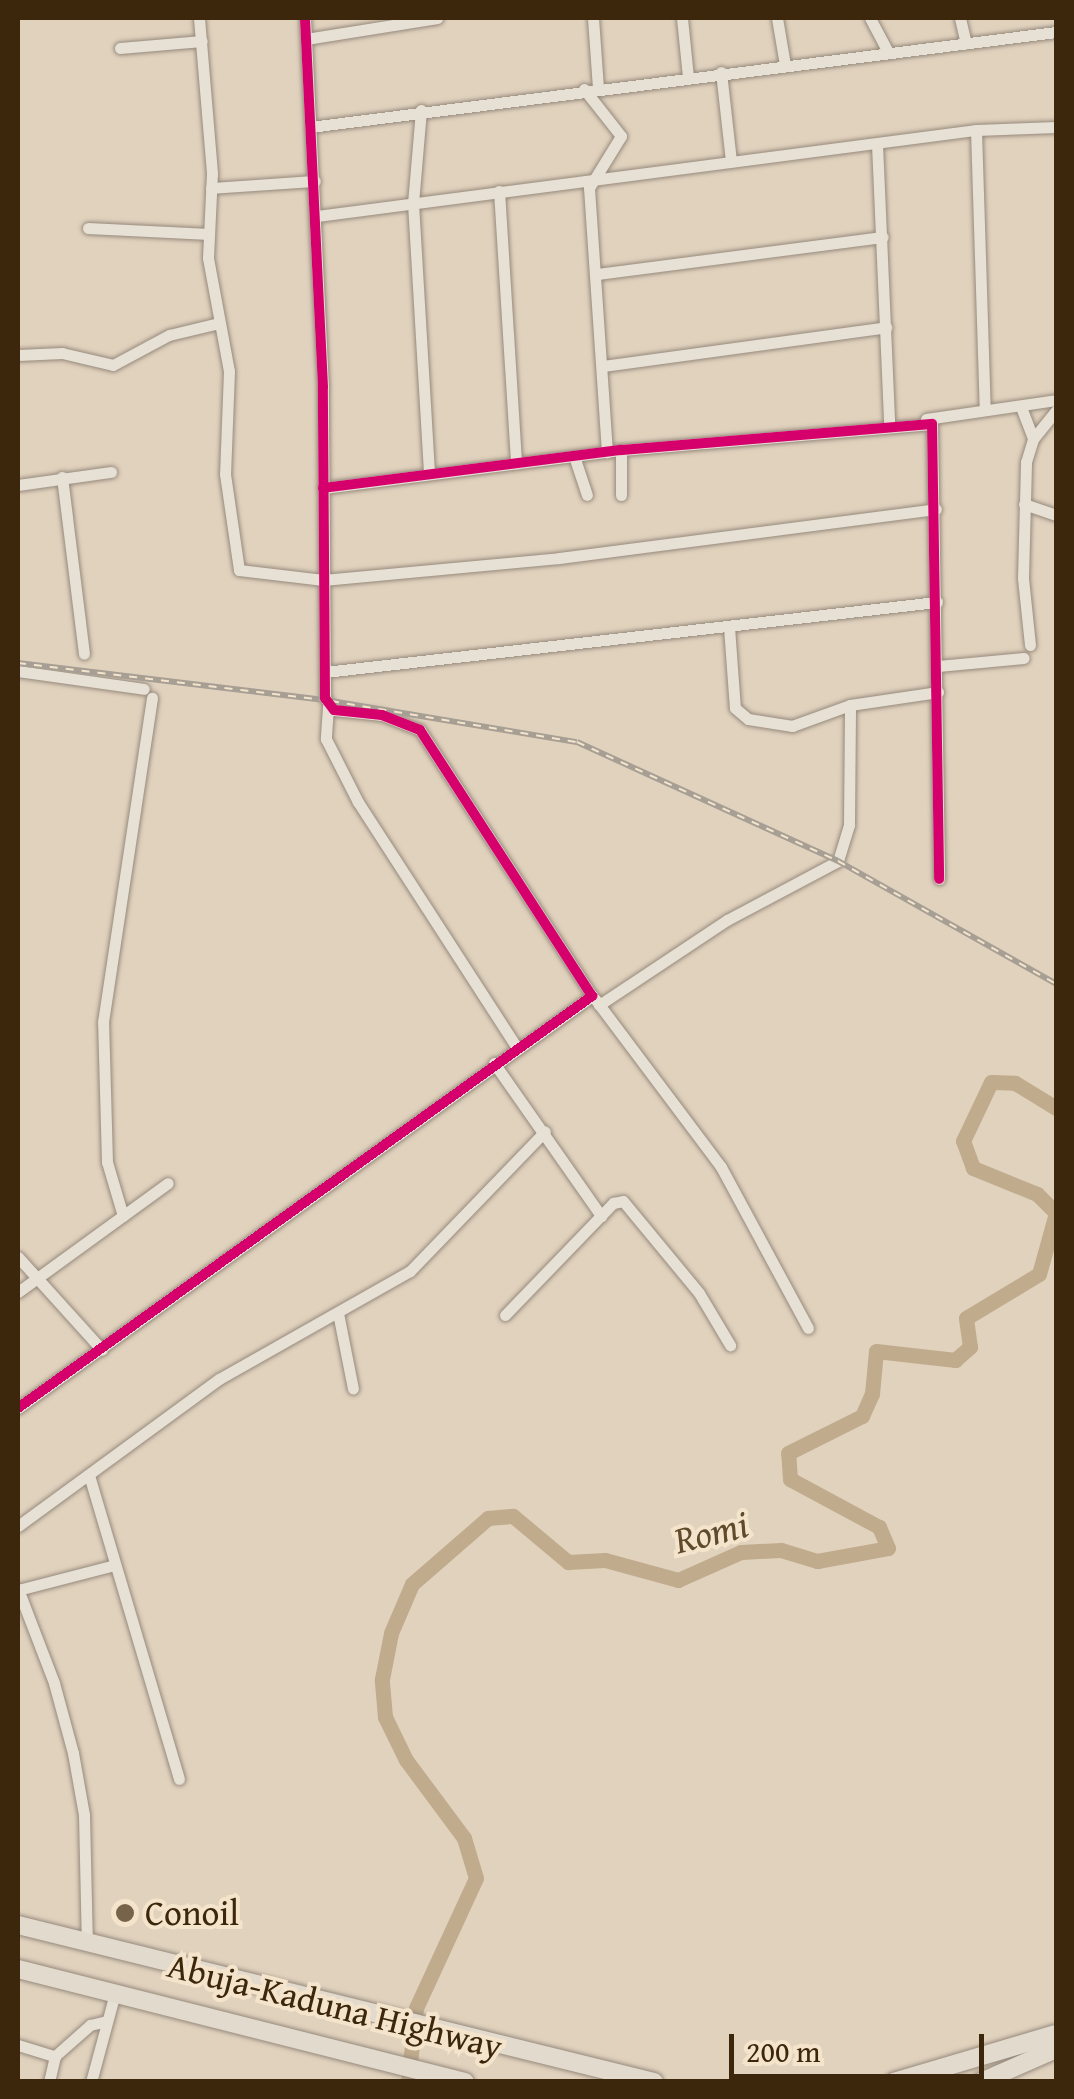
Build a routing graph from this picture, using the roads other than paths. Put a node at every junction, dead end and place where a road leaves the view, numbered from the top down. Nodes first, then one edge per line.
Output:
1 (199, 18) edge
2 (305, 18) edge
3 (437, 18) edge
4 (593, 18) edge
5 (682, 18) edge
6 (776, 18) edge
7 (870, 18) edge
8 (960, 18) edge
9 (1055, 18) edge
10 (1056, 29) edge
11 (874, 34) junction
12 (306, 39) junction
13 (202, 41) junction
14 (966, 42) junction
15 (120, 48) dead end
16 (888, 52) junction
17 (859, 55) junction
18 (785, 64) junction
19 (721, 72) junction
20 (688, 76) junction
21 (591, 88) junction
22 (421, 110) junction
23 (310, 126) junction
24 (1056, 127) edge
25 (976, 130) junction
26 (878, 144) junction
27 (731, 161) junction
28 (314, 181) junction
29 (587, 184) junction
30 (211, 188) junction
31 (499, 192) junction
32 (413, 203) junction
33 (317, 216) junction
34 (88, 228) dead end
35 (209, 234) junction
36 (883, 237) junction
37 (597, 274) junction
38 (219, 323) junction
39 (886, 327) junction
40 (18, 356) edge
41 (603, 366) junction
42 (1056, 400) edge
43 (1021, 407) junction
44 (984, 410) junction
45 (1056, 411) edge
46 (922, 420) junction
47 (889, 423) junction
48 (1033, 439) junction
49 (614, 451) junction
50 (574, 456) junction
51 (516, 463) junction
52 (111, 472) dead end
53 (429, 474) junction
54 (62, 477) junction
55 (18, 485) edge
56 (324, 488) junction
57 (621, 494) dead end
58 (587, 495) dead end
59 (1024, 504) junction
60 (936, 509) junction
61 (1056, 514) edge
62 (324, 580) junction
63 (937, 602) junction
64 (729, 627) junction
65 (1030, 645) dead end
66 (84, 654) dead end
67 (1024, 658) dead end
68 (938, 666) junction
69 (18, 671) edge
70 (325, 672) junction
71 (938, 692) junction
72 (850, 705) junction
73 (328, 707) junction
74 (826, 715) junction
75 (848, 734) junction
76 (939, 880) dead end
77 (596, 1000) junction
78 (515, 1046) junction
79 (494, 1063) junction
80 (544, 1131) junction
81 (168, 1183) dead end
82 (123, 1216) junction
83 (601, 1216) junction
84 (18, 1257) edge
85 (39, 1278) junction
86 (18, 1292) edge
87 (338, 1313) junction
88 (505, 1316) dead end
89 (808, 1328) dead end
90 (730, 1345) dead end
91 (102, 1350) junction
92 (353, 1389) dead end
93 (18, 1408) edge
94 (88, 1475) junction
95 (18, 1526) edge
96 (115, 1565) junction
97 (18, 1590) edge
98 (178, 1779) dead end
99 (18, 1925) edge
100 (87, 1943) junction
101 (18, 1969) edge
102 (115, 1993) junction
103 (107, 2022) junction
104 (1056, 2034) edge
105 (18, 2045) edge
106 (1056, 2049) edge
107 (55, 2056) junction
108 (1021, 2074) edge
109 (459, 2080) edge
110 (49, 2082) edge
111 (91, 2082) edge
112 (654, 2082) edge
113 (894, 2082) edge
114 (981, 2082) edge

1 - 13 street
2 - 12 street
3 - 12 street
4 - 21 street
5 - 20 street
6 - 18 street
7 - 11 street
8 - 14 street
9 - 10 street
10 - 14 street
11 - 16 street
11 - 17 street
12 - 23 street
13 - 15 street
13 - 30 street
14 - 16 street
16 - 17 street
17 - 18 street
18 - 19 street
19 - 20 street
19 - 27 street
20 - 21 street
21 - 22 street
21 - 29 street
22 - 23 street
22 - 32 street
23 - 28 street
24 - 25 street
25 - 26 street
25 - 44 street
26 - 27 street
26 - 36 street
27 - 29 street
28 - 30 street
28 - 33 street
29 - 31 street
29 - 37 street
30 - 35 street
31 - 32 street
31 - 51 street
32 - 33 street
32 - 53 street
33 - 56 street
34 - 35 street
35 - 38 street
36 - 37 street
36 - 39 street
37 - 41 street
38 - 40 street
38 - 62 street
39 - 41 street
39 - 47 street
41 - 49 street
42 - 43 street
43 - 44 street
43 - 48 street
44 - 46 street
45 - 48 street
46 - 47 street
46 - 60 street
47 - 49 street
48 - 59 street
49 - 50 street
49 - 57 street
50 - 51 street
50 - 58 street
51 - 53 street
52 - 54 street
53 - 56 street
54 - 55 street
54 - 66 street
56 - 62 street
59 - 61 street
59 - 65 street
60 - 62 street
60 - 63 street
62 - 70 street
63 - 64 street
63 - 68 street
64 - 70 street
64 - 74 street
67 - 68 street
68 - 71 street
69 - 82 street
70 - 73 street
71 - 72 street
71 - 76 street
72 - 74 street
72 - 75 street
73 - 77 street
73 - 78 street
74 - 75 street
75 - 77 street
77 - 78 street
77 - 89 street
78 - 79 street
79 - 80 street
79 - 91 street
80 - 83 street
80 - 87 street
81 - 82 street
82 - 85 street
83 - 88 street
83 - 90 street
84 - 85 street
85 - 86 street
85 - 91 street
87 - 92 street
87 - 94 street
91 - 93 street
94 - 95 street
94 - 96 street
96 - 97 street
96 - 98 street
97 - 100 street
99 - 100 highway, Abuja-Kaduna Highway
100 - 112 highway, Abuja-Kaduna Highway
101 - 102 highway, Abuja-Kaduna Highway
102 - 103 street
102 - 109 highway, Abuja-Kaduna Highway
103 - 107 street
103 - 111 street
104 - 113 highway
105 - 107 street
106 - 108 highway
107 - 110 street
108 - 114 highway

